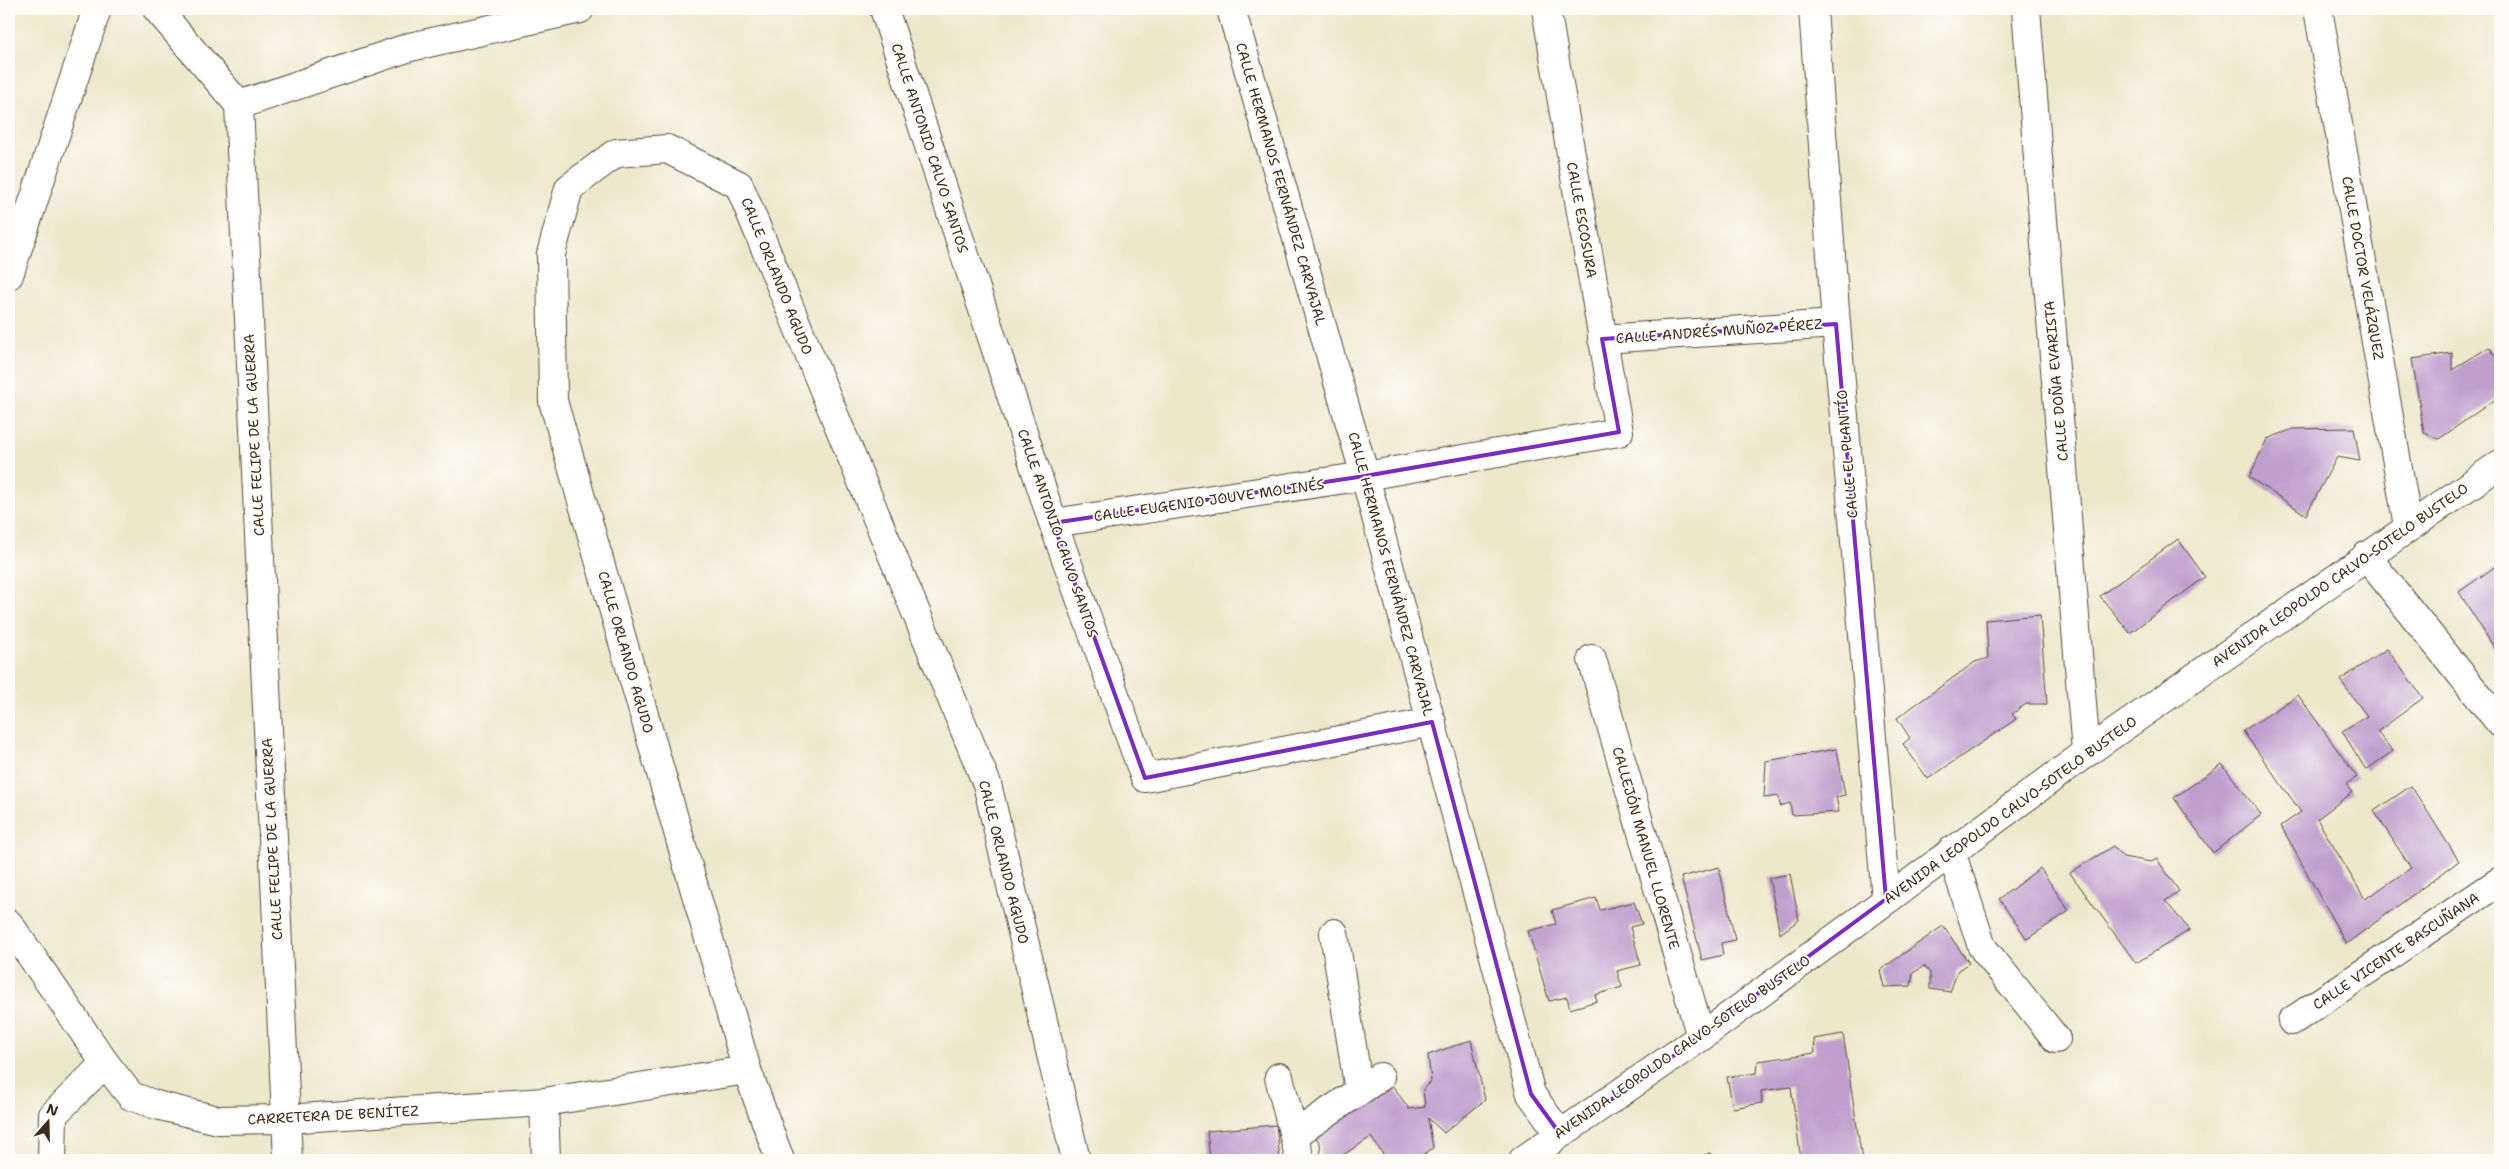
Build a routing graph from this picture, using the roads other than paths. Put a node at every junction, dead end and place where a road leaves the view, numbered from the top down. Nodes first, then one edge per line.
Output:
1 (97, 9) edge
2 (157, 9) edge
3 (580, 9) edge
4 (884, 9) edge
5 (1231, 9) edge
6 (1546, 9) edge
7 (1813, 9) edge
8 (2026, 9) edge
9 (2318, 9) edge
10 (239, 105) junction
11 (9, 275) edge
12 (1836, 324) junction
13 (1602, 339) junction
14 (1619, 432) joint
15 (2500, 464) edge
16 (1365, 476) junction
17 (1053, 523) junction
18 (2408, 526) junction
19 (2366, 556) junction
20 (1592, 658) dead end
21 (1432, 722) junction
22 (2500, 723) edge
23 (2086, 753) junction
24 (1951, 851) junction
25 (2500, 881) edge
26 (1886, 899) junction
27 (9, 924) edge
28 (1334, 933) dead end
29 (2292, 1021) dead end
30 (1701, 1037) junction
31 (2056, 1038) dead end
32 (106, 1063) junction
33 (747, 1070) junction
34 (1279, 1077) dead end
35 (544, 1102) junction
36 (285, 1119) junction
37 (1560, 1134) junction
38 (1297, 1148) edge
39 (52, 1160) edge
40 (288, 1160) edge
41 (546, 1160) edge
42 (780, 1160) edge
43 (1076, 1160) edge
44 (1523, 1160) edge

1 - 11 street
2 - 10 street
3 - 10 street
4 - 17 street, CALLE ANTONIO CALVO SANTOS
5 - 16 street, CALLE HERMANOS FERNÁNDEZ CARVAJAL
6 - 13 street, CALLE ESCOSURA
7 - 12 street, CALLE EL PLANTÍO
8 - 23 street, CALLE DOÑA EVARISTA
9 - 18 street, CALLE DOCTOR VELÁZQUEZ
10 - 36 street, CALLE FELIPE DE LA GUERRA
12 - 13 street, CALLE ANDRÉS MUÑOZ PÉREZ
12 - 26 street, CALLE EL PLANTÍO
13 - 14 street, CALLE ESCOSURA
14 - 16 street, CALLE EUGENIO JOUVE MOLINÉS
15 - 18 street, AVENIDA LEOPOLDO CALVO-SOTELO BUSTELO
16 - 17 street, CALLE EUGENIO JOUVE MOLINÉS
16 - 21 street, CALLE HERMANOS FERNÁNDEZ CARVAJAL
17 - 21 street, CALLE ANTONIO CALVO SANTOS
18 - 19 street, AVENIDA LEOPOLDO CALVO-SOTELO BUSTELO
19 - 22 street
19 - 23 street, AVENIDA LEOPOLDO CALVO-SOTELO BUSTELO
20 - 30 street, CALLEJÓN MANUEL LLORENTE
21 - 37 street, CALLE HERMANOS FERNÁNDEZ CARVAJAL
23 - 24 street, AVENIDA LEOPOLDO CALVO-SOTELO BUSTELO
24 - 26 street, AVENIDA LEOPOLDO CALVO-SOTELO BUSTELO
24 - 31 street
25 - 29 street, CALLE VICENTE BASCUÑANA
26 - 30 street, AVENIDA LEOPOLDO CALVO-SOTELO BUSTELO
27 - 32 street, CARRETERA DE BENÍTEZ
28 - 38 street
30 - 37 street, AVENIDA LEOPOLDO CALVO-SOTELO BUSTELO
32 - 36 street, CARRETERA DE BENÍTEZ
32 - 39 street
33 - 35 street, CARRETERA DE BENÍTEZ
33 - 42 street, CALLE ORLANDO AGUDO
33 - 43 street, CALLE ORLANDO AGUDO
34 - 38 street
35 - 36 street, CARRETERA DE BENÍTEZ
35 - 41 street
36 - 40 street, CALLE FELIPE DE LA GUERRA
37 - 44 street, AVENIDA LEOPOLDO CALVO-SOTELO BUSTELO

